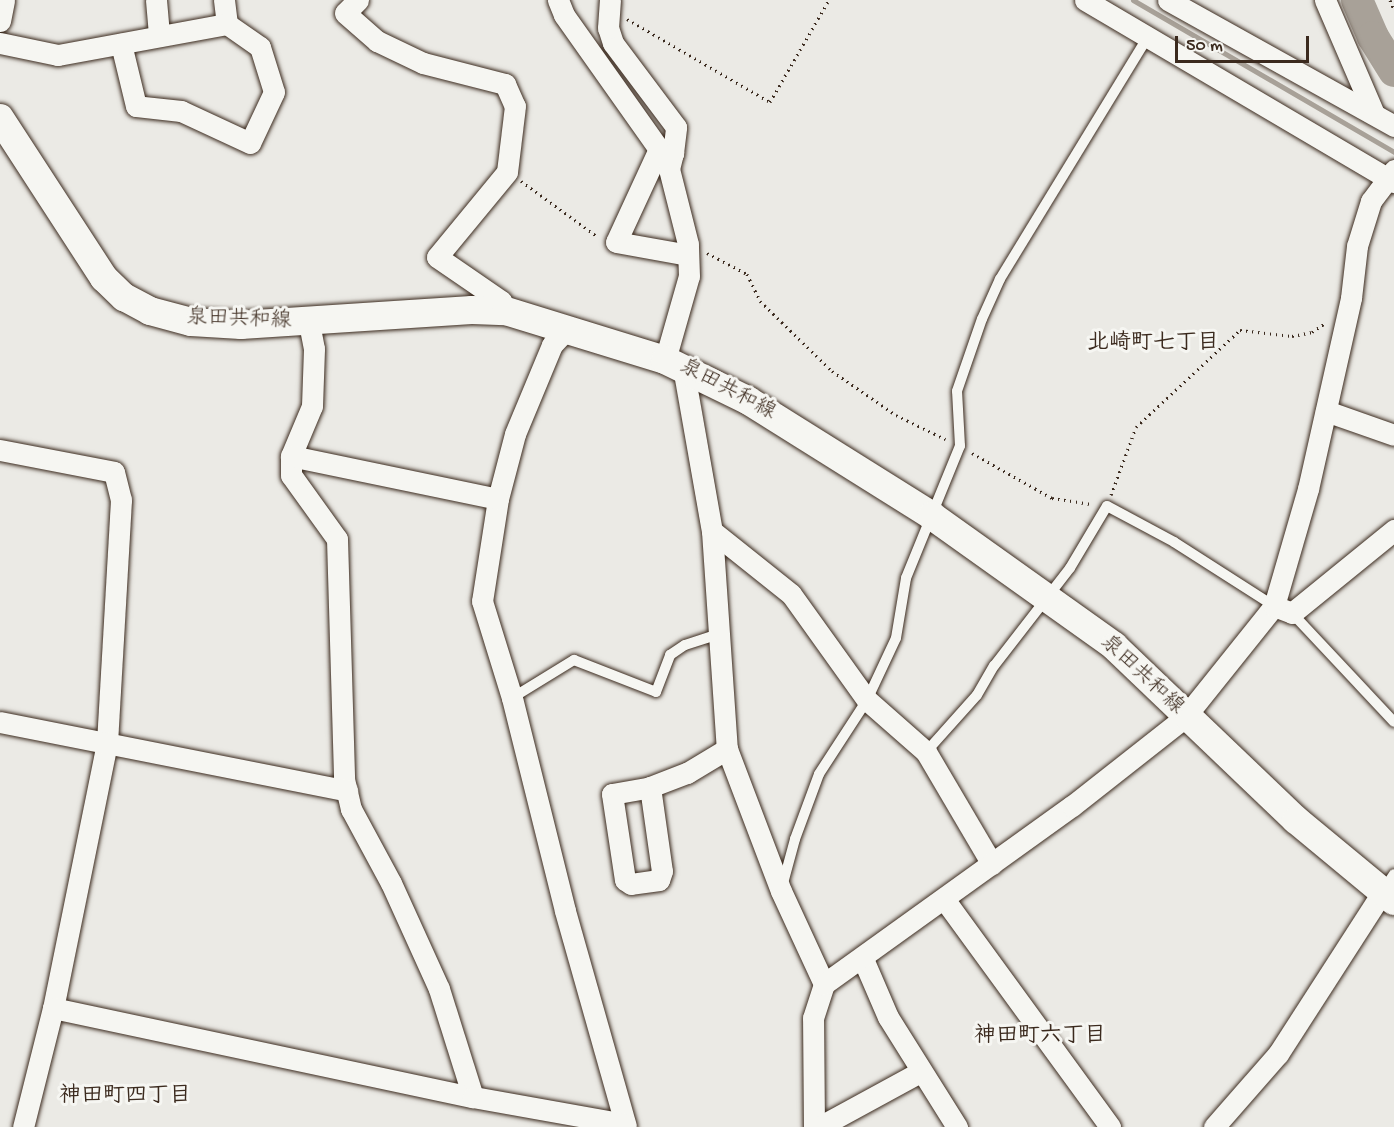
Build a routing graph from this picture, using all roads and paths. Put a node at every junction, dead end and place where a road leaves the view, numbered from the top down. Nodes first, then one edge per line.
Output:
1 (4, 0) edge
2 (156, 0) edge
3 (224, 0) edge
4 (358, 0) edge
5 (558, 0) edge
6 (829, 0) edge
7 (1085, 0) edge
8 (1167, 0) edge
9 (1325, 0) edge
10 (1390, 0) edge
11 (610, 4) edge
12 (1394, 10) edge
13 (0, 21) edge
14 (227, 24) junction
15 (159, 36) junction
16 (1148, 37) junction
17 (0, 43) edge
18 (121, 44) junction
19 (1374, 114) junction
20 (0, 118) edge
21 (1394, 126) edge
22 (666, 151) junction
23 (507, 171) junction
24 (1392, 175) edge
25 (616, 242) junction
26 (688, 249) junction
27 (506, 311) junction
28 (1330, 321) dead end
29 (309, 323) junction
30 (565, 331) junction
31 (674, 363) junction
32 (1326, 411) junction
33 (1394, 435) edge
34 (960, 446) junction
35 (0, 450) edge
36 (291, 456) junction
37 (498, 499) junction
38 (1107, 506) junction
39 (932, 516) junction
40 (1394, 530) edge
41 (712, 531) junction
42 (1047, 599) junction
43 (1283, 610) junction
44 (719, 634) junction
45 (512, 698) junction
46 (867, 700) junction
47 (1185, 717) junction
48 (0, 722) edge
49 (1394, 722) edge
50 (107, 743) junction
51 (728, 749) junction
52 (926, 752) junction
53 (650, 787) dead end
54 (347, 791) junction
55 (992, 864) junction
56 (1390, 888) edge
57 (781, 891) junction
58 (944, 899) junction
59 (862, 959) junction
60 (824, 984) junction
61 (53, 1008) junction
62 (920, 1072) junction
63 (473, 1097) junction
64 (626, 1126) edge
65 (23, 1127) edge
66 (814, 1127) edge
67 (819, 1127) edge
68 (957, 1127) edge
69 (1110, 1127) edge
70 (1214, 1127) edge

1 - 13 street
2 - 15 street
3 - 14 street
4 - 23 street
5 - 22 street
6 - 11 path
7 - 16 street
8 - 19 street
9 - 19 street
10 - 12 path
11 - 22 street
14 - 15 street
14 - 18 street
15 - 18 street
16 - 24 street
16 - 34 lane
17 - 18 street
19 - 21 street
20 - 29 main road, 泉田共和線
22 - 25 street
22 - 26 street
23 - 25 path
23 - 27 street
24 - 32 street
25 - 26 street
26 - 31 street
26 - 34 path
27 - 29 main road, 泉田共和線
27 - 30 main road, 泉田共和線
28 - 38 path
29 - 36 street
30 - 31 main road, 泉田共和線
30 - 37 street
31 - 39 main road, 泉田共和線
31 - 41 street
32 - 33 street
32 - 43 street
34 - 38 path
34 - 39 lane
35 - 50 street
36 - 37 street
36 - 54 street
37 - 45 street
38 - 42 lane
38 - 43 lane
39 - 42 main road, 泉田共和線
39 - 46 lane
40 - 43 street
41 - 44 street
41 - 46 street
42 - 47 main road, 泉田共和線
42 - 52 lane
43 - 47 street
43 - 49 lane
44 - 45 lane
44 - 51 street
45 - 64 street
46 - 52 street
46 - 57 lane
47 - 55 street
47 - 56 main road, 泉田共和線
48 - 50 street
50 - 54 street
50 - 61 street
51 - 53 street
51 - 57 street
52 - 55 street
54 - 63 street
55 - 58 street
56 - 70 street
57 - 60 street
58 - 59 street
58 - 69 street
59 - 60 street
59 - 62 street
60 - 66 street
61 - 63 street
61 - 65 street
62 - 67 street
62 - 68 street
63 - 64 street

